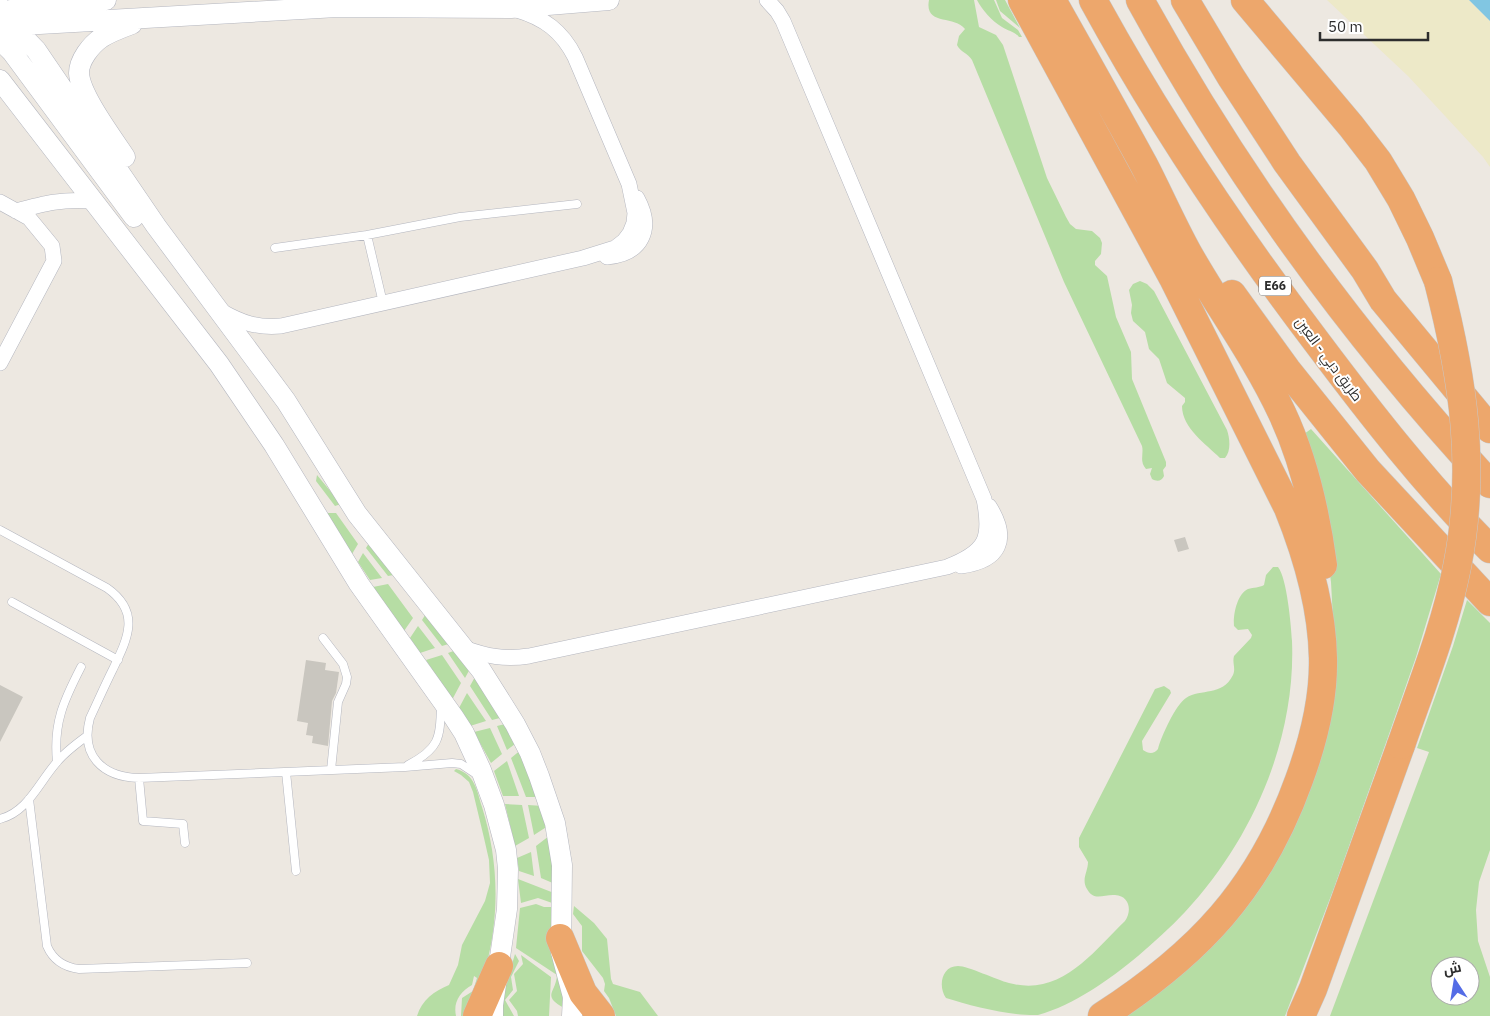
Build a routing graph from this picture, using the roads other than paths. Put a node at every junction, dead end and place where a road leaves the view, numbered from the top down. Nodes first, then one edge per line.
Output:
1 (106, 0) edge
2 (609, 0) edge
3 (767, 0) edge
4 (1022, 0) edge
5 (1052, 0) edge
6 (1093, 0) edge
7 (1140, 0) edge
8 (1185, 0) edge
9 (1244, 0) edge
10 (511, 8) junction
11 (148, 18) junction
12 (2, 21) edge
13 (0, 80) edge
14 (8, 95) edge
15 (1145, 167) junction
16 (92, 201) junction
17 (0, 202) edge
18 (577, 204) dead end
19 (16, 211) junction
20 (156, 226) junction
21 (367, 235) junction
22 (275, 248) dead end
23 (1365, 270) junction
24 (383, 303) junction
25 (220, 311) junction
26 (0, 363) edge
27 (1490, 413) edge
28 (1490, 429) edge
29 (1490, 484) edge
30 (0, 530) edge
31 (1490, 549) edge
32 (12, 602) dead end
33 (1490, 602) edge
34 (324, 638) dead end
35 (464, 648) junction
36 (1323, 658) junction
37 (118, 660) junction
38 (81, 667) dead end
39 (442, 699) junction
40 (87, 736) junction
41 (56, 762) junction
42 (405, 768) junction
43 (331, 770) junction
44 (286, 772) junction
45 (139, 778) junction
46 (489, 789) junction
47 (29, 799) junction
48 (0, 819) edge
49 (186, 843) dead end
50 (296, 871) dead end
51 (560, 938) junction
52 (247, 963) dead end
53 (499, 966) junction
54 (477, 1016) edge
55 (493, 1016) edge
56 (572, 1016) edge
57 (601, 1016) edge
58 (1102, 1016) edge
59 (1301, 1016) edge

1 - 12 street
2 - 10 street
3 - 35 street
4 - 36 highway
5 - 15 highway
6 - 31 highway, طريق دبي - العين / E66
7 - 29 highway
8 - 23 highway
9 - 59 highway, bridge
10 - 11 street
10 - 24 street
11 - 12 street
11 - 20 street
12 - 20 street
13 - 14 street
14 - 16 street
15 - 33 highway
15 - 36 highway
16 - 19 street
16 - 39 street
17 - 19 street
18 - 21 lane
19 - 26 street
20 - 25 street
21 - 22 lane
21 - 24 lane
23 - 27 highway
23 - 28 highway
24 - 25 street
25 - 35 street
30 - 37 lane
32 - 37 lane
34 - 43 lane
35 - 51 street
36 - 58 highway
37 - 40 lane
38 - 41 lane
39 - 42 lane
39 - 46 street
40 - 41 lane
40 - 45 lane
41 - 47 lane
42 - 43 lane
42 - 46 lane
43 - 44 lane
44 - 45 lane
44 - 50 lane
45 - 49 lane
46 - 53 street
47 - 48 lane
47 - 52 lane
51 - 56 street
51 - 57 highway
53 - 54 highway
53 - 55 street

